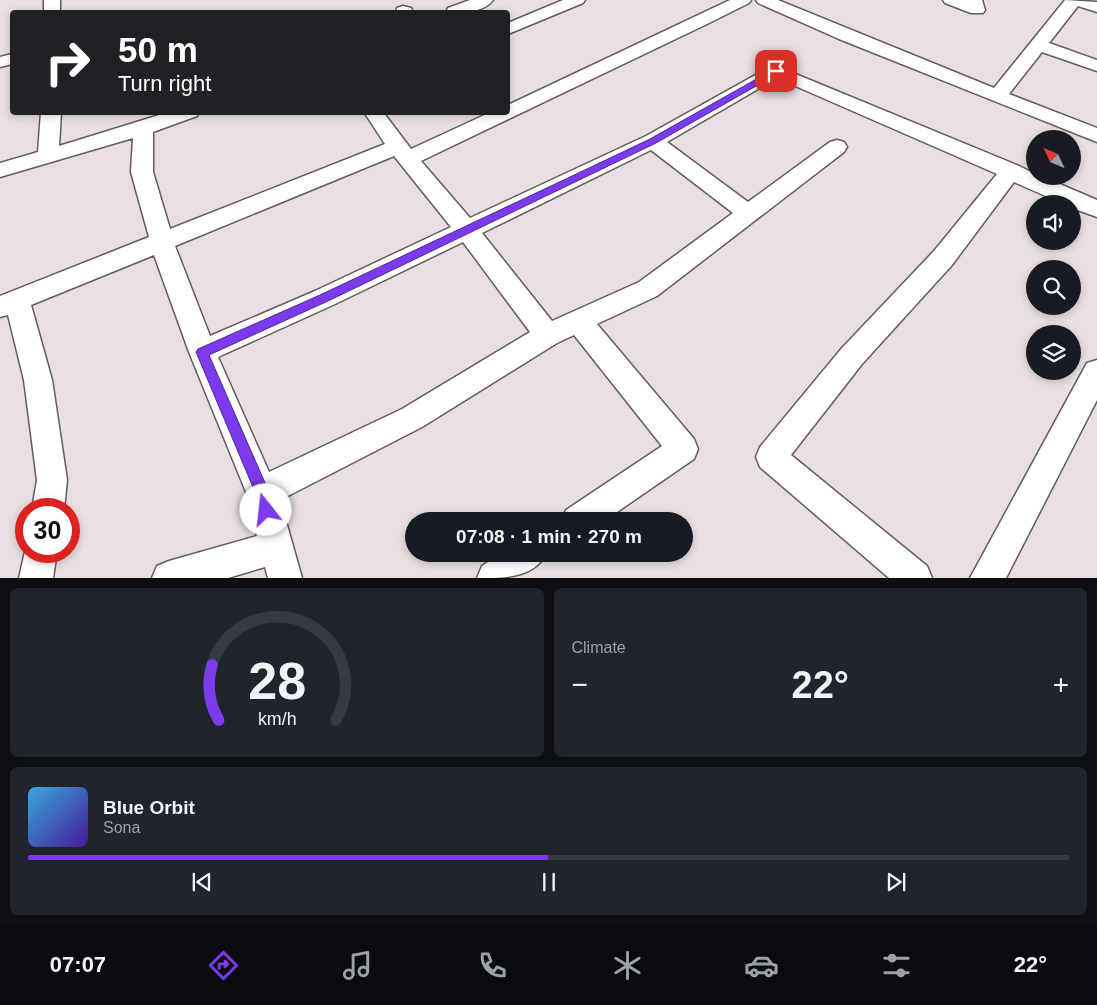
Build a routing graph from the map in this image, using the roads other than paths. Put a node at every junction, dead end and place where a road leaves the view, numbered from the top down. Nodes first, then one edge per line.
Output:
1 (484, 0) edge
2 (577, 0) edge
3 (743, 0) edge
4 (764, 0) edge
5 (951, 0) edge
6 (974, 0) edge
7 (1067, 1) edge
8 (1097, 6) edge
9 (459, 10) edge
10 (510, 28) edge
11 (1039, 45) junction
12 (1097, 66) edge
13 (997, 96) junction
14 (510, 108) edge
15 (51, 115) edge
16 (181, 115) edge
17 (375, 115) edge
18 (493, 115) edge
19 (143, 128) junction
20 (1097, 135) edge
21 (653, 141) junction
22 (837, 147) dead end
23 (403, 153) junction
24 (48, 156) junction
25 (0, 170) edge
26 (1011, 171) junction
27 (1097, 209) edge
28 (749, 214) junction
29 (467, 230) junction
30 (162, 243) junction
31 (9, 304) edge
32 (579, 322) junction
33 (548, 336) junction
34 (202, 352) junction
35 (1097, 372) edge
36 (262, 492) junction
37 (50, 498) edge
38 (590, 512) edge
39 (280, 562) edge
40 (517, 562) edge
41 (39, 563) edge
42 (36, 578) edge
43 (170, 578) edge
44 (494, 578) edge
45 (915, 578) edge
46 (987, 578) edge

1 - 9 street
2 - 10 street
3 - 14 street
4 - 13 street
5 - 6 street
7 - 8 street
7 - 11 street
11 - 12 street
11 - 13 street
13 - 20 street
15 - 24 street
16 - 19 street
17 - 23 street
18 - 23 street
19 - 24 street
19 - 30 street
21 - 26 street
21 - 28 street
21 - 29 street
22 - 28 street
23 - 29 street
23 - 30 street
24 - 25 street
26 - 27 street
26 - 45 street
28 - 32 street
29 - 33 street
29 - 34 street
30 - 31 street
30 - 34 street
31 - 37 street
32 - 33 street
32 - 38 street
33 - 36 street
34 - 36 street
35 - 46 street
36 - 39 street
39 - 43 street
40 - 44 street
41 - 42 street

